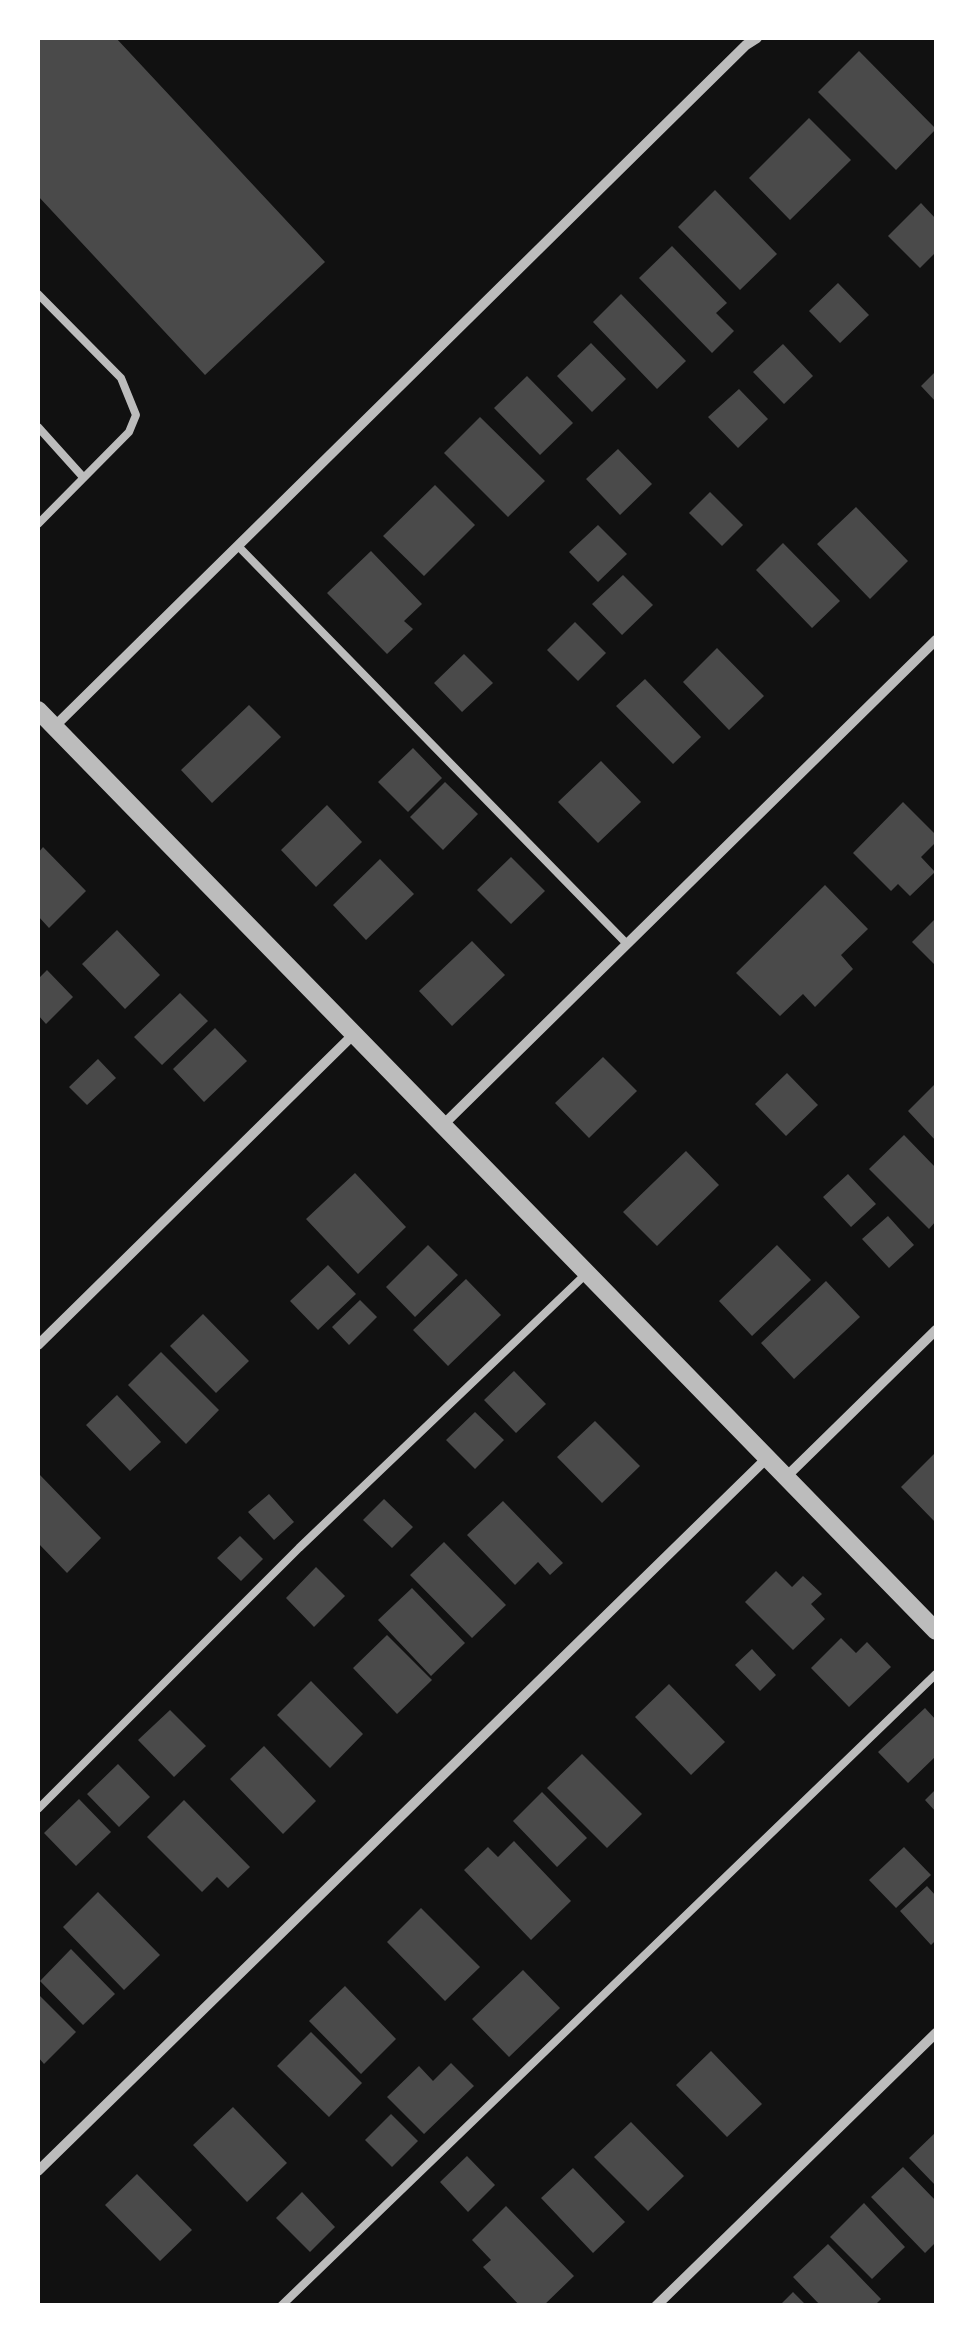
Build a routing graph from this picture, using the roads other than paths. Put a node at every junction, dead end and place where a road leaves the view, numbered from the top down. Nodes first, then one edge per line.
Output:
1 (757, 38) edge
2 (742, 41) edge
3 (38, 294) edge
4 (38, 428) edge
5 (83, 477) junction
6 (38, 524) edge
7 (238, 546) junction
8 (936, 640) edge
9 (38, 710) edge
10 (54, 727) junction
11 (627, 944) junction
12 (354, 1034) junction
13 (443, 1125) junction
14 (586, 1273) junction
15 (936, 1330) edge
16 (38, 1346) edge
17 (767, 1458) junction
18 (786, 1477) junction
19 (936, 1632) edge
20 (936, 1674) edge
21 (38, 1809) edge
22 (936, 2033) edge
23 (38, 2170) edge
24 (281, 2306) edge
25 (656, 2306) edge

1 - 2 street
2 - 7 street
3 - 5 lane
4 - 5 lane
5 - 6 lane
7 - 10 street
7 - 11 lane
8 - 11 street
9 - 10 street
10 - 12 street
11 - 13 street
12 - 13 street
12 - 16 street
13 - 14 street
14 - 17 street
14 - 21 lane
15 - 18 street
17 - 18 street
17 - 23 street
18 - 19 street
20 - 24 lane
22 - 25 street

